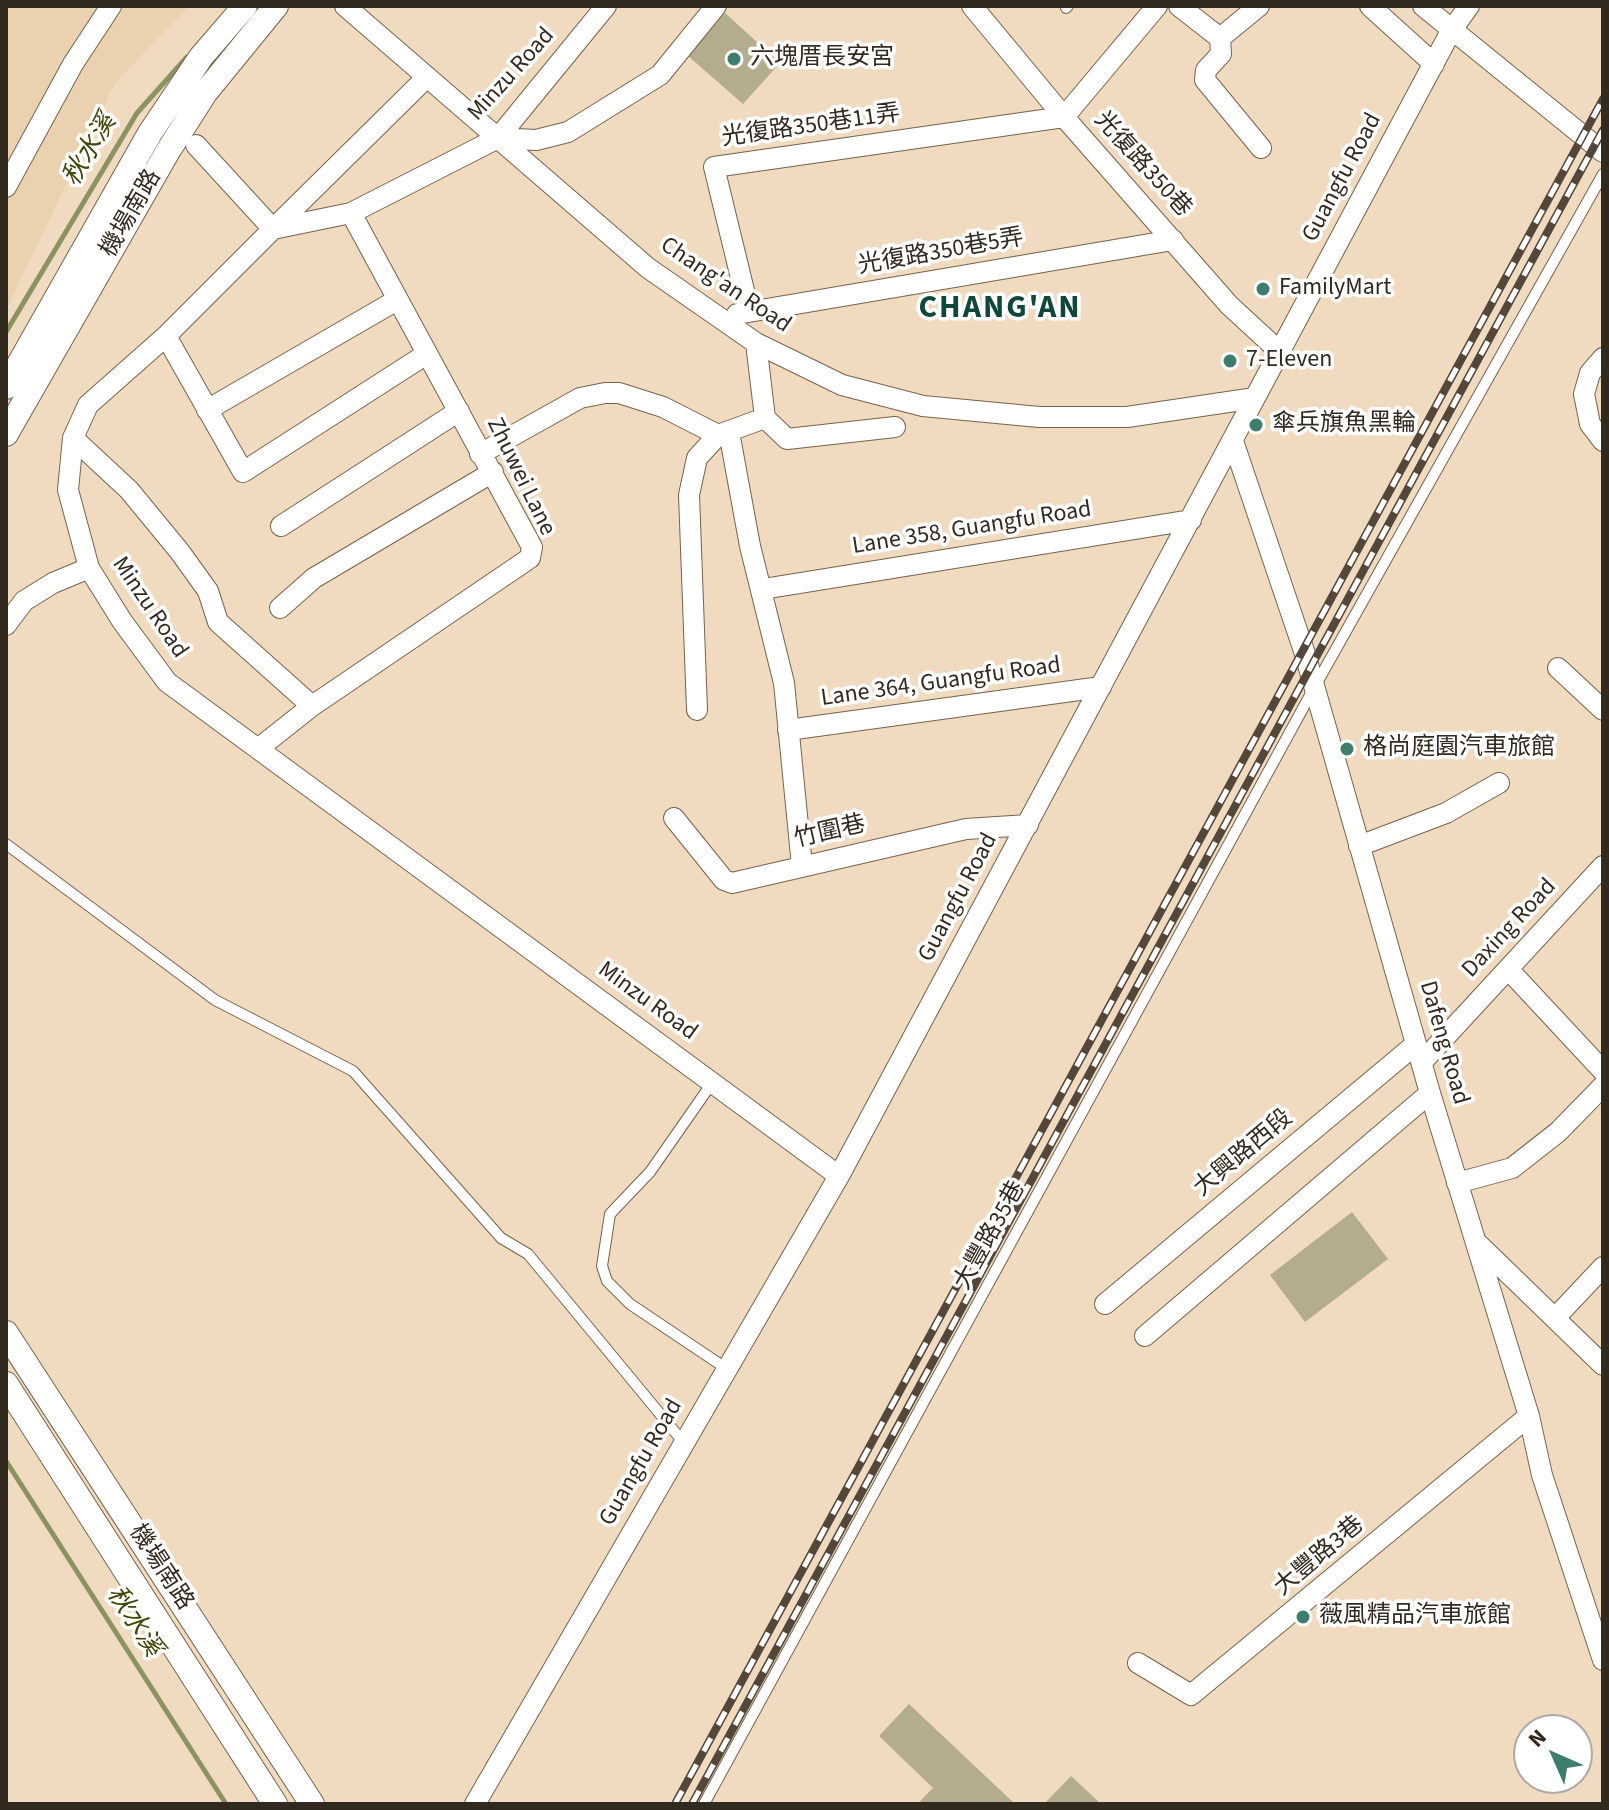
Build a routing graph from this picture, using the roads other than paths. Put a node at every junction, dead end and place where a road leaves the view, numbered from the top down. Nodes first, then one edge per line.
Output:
1 (111, 6) edge
2 (245, 6) edge
3 (276, 6) edge
4 (345, 6) edge
5 (606, 6) edge
6 (716, 6) edge
7 (972, 6) edge
8 (1157, 6) edge
9 (1179, 6) edge
10 (1259, 6) edge
11 (1370, 6) edge
12 (1423, 6) edge
13 (1469, 6) edge
14 (1451, 31) junction
15 (1220, 38) junction
16 (1434, 64) junction
17 (427, 77) junction
18 (1064, 117) junction
19 (498, 138) junction
20 (196, 145) dead end
21 (1261, 148) dead end
22 (1603, 152) edge
23 (1603, 174) edge
24 (6, 187) edge
25 (351, 213) junction
26 (273, 229) junction
27 (1173, 240) junction
28 (397, 300) junction
29 (749, 311) junction
30 (718, 319) junction
31 (166, 336) junction
32 (756, 343) junction
33 (1280, 352) junction
34 (425, 355) junction
35 (1603, 358) edge
36 (6, 387) edge
37 (1255, 398) junction
38 (207, 410) junction
39 (459, 411) junction
40 (765, 418) junction
41 (895, 427) dead end
42 (723, 433) junction
43 (6, 434) edge
44 (73, 438) junction
45 (1233, 441) junction
46 (1603, 441) edge
47 (480, 454) junction
48 (493, 472) junction
49 (1191, 520) junction
50 (281, 526) dead end
51 (89, 568) junction
52 (763, 589) junction
53 (280, 608) dead end
54 (6, 625) edge
55 (1558, 668) dead end
56 (1101, 687) junction
57 (1314, 688) junction
58 (312, 706) junction
59 (697, 710) dead end
60 (1603, 710) edge
61 (788, 730) junction
62 (259, 748) junction
63 (1499, 783) dead end
64 (674, 818) dead end
65 (1028, 825) junction
66 (6, 844) edge
67 (1359, 846) junction
68 (802, 866) junction
69 (1603, 866) edge
70 (1508, 969) junction
71 (1419, 1053) junction
72 (1603, 1071) edge
73 (712, 1083) junction
74 (1603, 1086) edge
75 (1430, 1093) junction
76 (839, 1176) junction
77 (1457, 1183) junction
78 (1474, 1240) junction
79 (1603, 1267) edge
80 (1105, 1304) dead end
81 (1555, 1318) junction
82 (6, 1333) edge
83 (1145, 1336) dead end
84 (1603, 1365) edge
85 (727, 1369) junction
86 (6, 1384) edge
87 (1529, 1416) junction
88 (684, 1443) junction
89 (1603, 1660) edge
90 (1138, 1663) dead end
91 (275, 1804) edge
92 (312, 1804) edge
93 (475, 1804) edge
94 (704, 1804) edge

1 - 24 street
2 - 36 street, 機場南路
3 - 43 street, 機場南路
4 - 17 street, Chang'an Road
5 - 19 street, Minzu Road
6 - 19 street
7 - 18 street, 光復路350巷
8 - 18 street
9 - 15 street
10 - 15 street
11 - 16 street
12 - 14 street
13 - 14 street, Guangfu Road
14 - 16 street, Guangfu Road
14 - 22 street
15 - 21 street
16 - 33 street, Guangfu Road
17 - 19 street, Chang'an Road
17 - 26 street
18 - 27 street, 光復路350巷
18 - 29 street, 光復路350巷11弄
19 - 25 street, Minzu Road
19 - 30 street, Chang'an Road
20 - 26 street
23 - 57 lane, 大豐路35巷
25 - 26 street, Minzu Road
25 - 28 street, Zhuwei Lane
26 - 31 street, Minzu Road
27 - 29 street, 光復路350巷5弄
27 - 33 street, 光復路350巷
28 - 34 street, Zhuwei Lane
28 - 38 street
29 - 30 street, 光復路350巷5弄
30 - 32 street, Chang'an Road
31 - 38 street
31 - 44 street, Minzu Road
32 - 37 street, Chang'an Road
32 - 40 street
33 - 37 street, Guangfu Road
34 - 38 street
34 - 39 street, Zhuwei Lane
35 - 46 street
37 - 45 street, Guangfu Road
39 - 47 street, Zhuwei Lane
39 - 50 street
40 - 41 street
40 - 42 street
42 - 47 street
42 - 52 street
42 - 59 street
44 - 51 street, Minzu Road
44 - 58 street
45 - 49 street, Guangfu Road
45 - 57 street, Dafeng Road
47 - 48 street, Zhuwei Lane
48 - 53 street
48 - 58 street, Zhuwei Lane
49 - 52 street, Lane 358, Guangfu Road
49 - 56 street, Guangfu Road
51 - 54 street
51 - 62 street, Minzu Road
52 - 61 street
55 - 60 street
56 - 61 street, Lane 364, Guangfu Road
56 - 65 street, Guangfu Road
57 - 67 street, Dafeng Road
57 - 94 lane, 大豐路35巷
58 - 62 street, Zhuwei Lane
61 - 68 street
62 - 73 street, Minzu Road
63 - 67 street
64 - 68 street, 竹圍巷
65 - 68 street, 竹圍巷
65 - 76 street, Guangfu Road
66 - 88 lane
67 - 71 street, Dafeng Road
69 - 70 street, Daxing Road
70 - 71 street, Daxing Road
70 - 72 street
71 - 75 street, Dafeng Road
71 - 80 street, 大興路西段
73 - 76 street, Minzu Road
73 - 85 lane
74 - 77 street
75 - 77 street, Dafeng Road
75 - 83 street
76 - 85 street, Guangfu Road
77 - 78 street, Dafeng Road
78 - 81 street
78 - 87 street, Dafeng Road
79 - 81 street
81 - 84 street
82 - 92 street, 機場南路
85 - 88 street, Guangfu Road
86 - 91 street, 機場南路
87 - 89 street, Dafeng Road
87 - 90 street, 大豐路3巷
88 - 93 street, Guangfu Road

